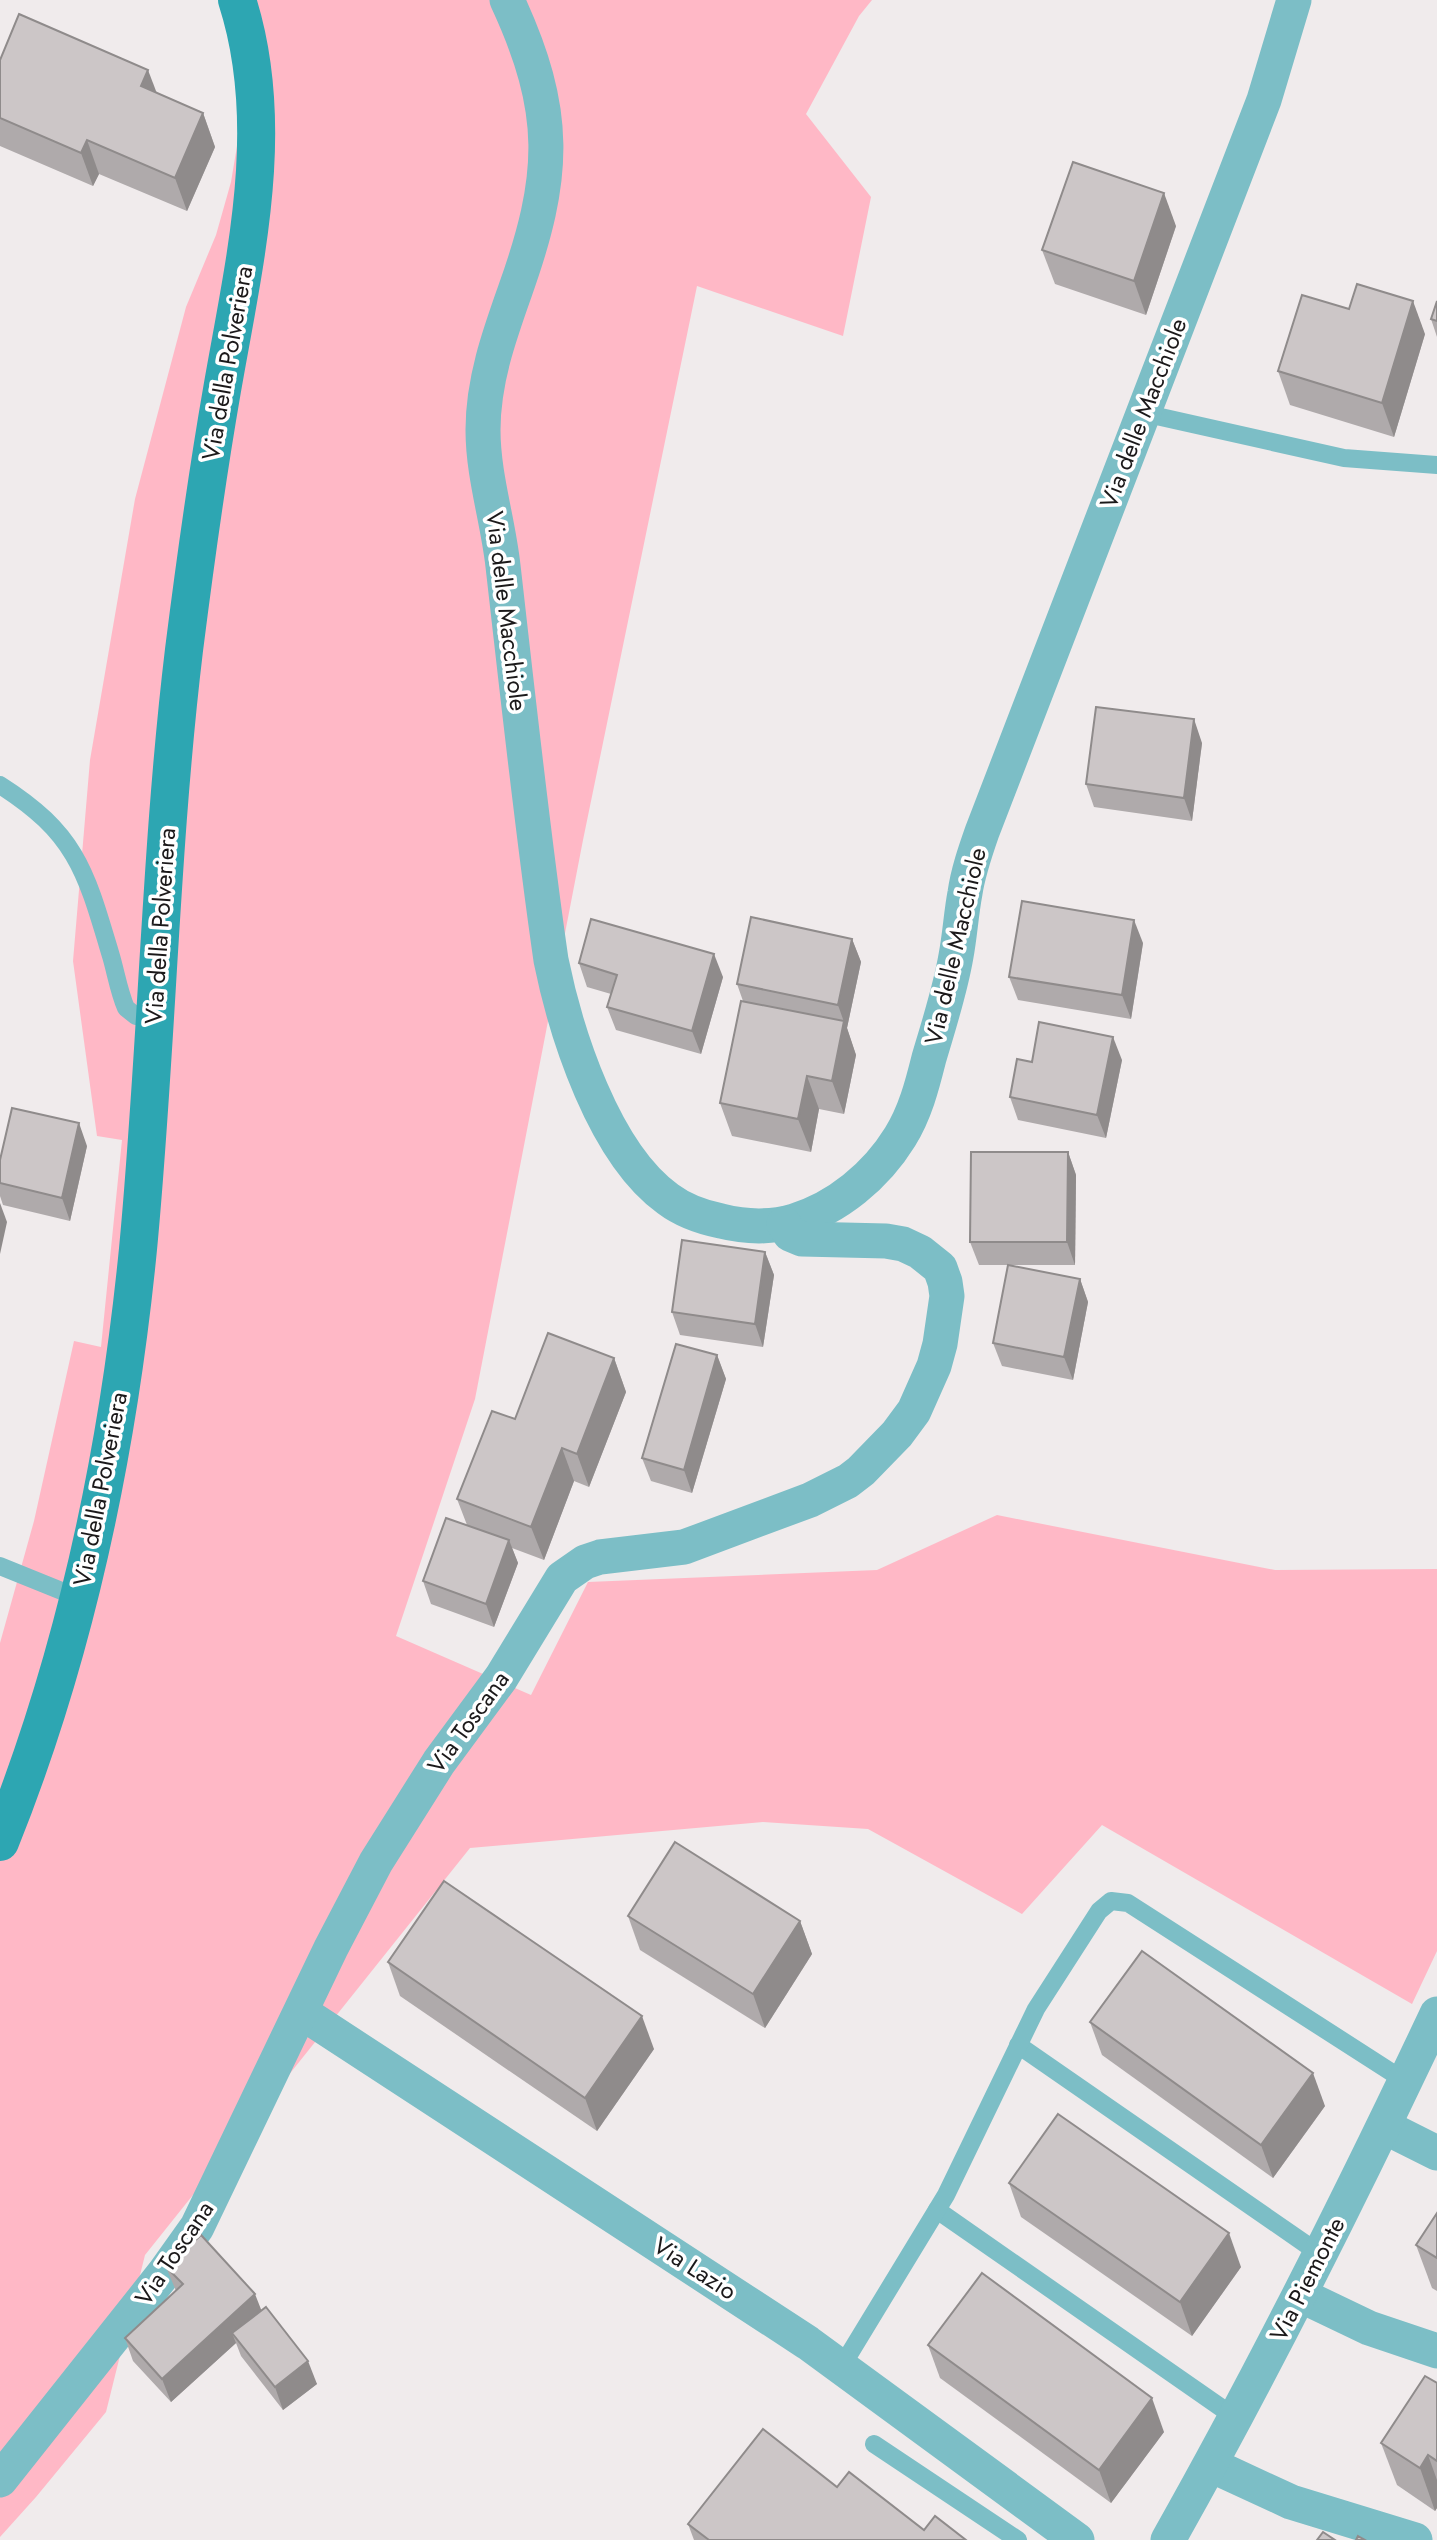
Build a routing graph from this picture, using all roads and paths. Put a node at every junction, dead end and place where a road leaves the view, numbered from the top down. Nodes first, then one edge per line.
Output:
1 (237, 0) edge
2 (507, 0) edge
3 (1294, 0) edge
4 (1143, 413) junction
5 (1437, 464) edge
6 (0, 785) edge
7 (155, 1018) junction
8 (784, 1224) junction
9 (0, 1566) edge
10 (79, 1598) junction
11 (0, 1842) edge
12 (301, 2012) junction
13 (1437, 2014) edge
14 (1018, 2045) junction
15 (1405, 2081) junction
16 (1385, 2127) junction
17 (1437, 2154) edge
18 (937, 2210) junction
19 (1321, 2254) junction
20 (1300, 2295) junction
21 (1437, 2351) edge
22 (842, 2366) junction
23 (1236, 2418) junction
24 (874, 2444) dead end
25 (1211, 2465) junction
26 (0, 2480) edge
27 (1018, 2540) edge
28 (1077, 2540) edge
29 (1168, 2540) edge
30 (1415, 2540) edge

1 - 7 main road, Via della Polveriera
2 - 8 street, Via delle Macchiole
3 - 4 street, Via delle Macchiole
4 - 5 lane
4 - 8 street, Via delle Macchiole
6 - 7 lane
7 - 10 main road, Via della Polveriera
8 - 12 street, Via Toscana
9 - 10 lane
10 - 11 main road, Via della Polveriera
12 - 22 street, Via Lazio
12 - 26 street, Via Toscana
13 - 15 street, Via Piemonte
14 - 15 lane
14 - 18 lane
14 - 19 lane
15 - 16 street, Via Piemonte
16 - 17 street
16 - 19 street, Via Piemonte
18 - 22 lane
18 - 23 lane
19 - 20 street, Via Piemonte
20 - 21 street
20 - 23 street, Via Piemonte
22 - 28 street, Via Lazio
23 - 25 street, Via Piemonte
24 - 27 lane
25 - 29 street, Via Piemonte
25 - 30 street

